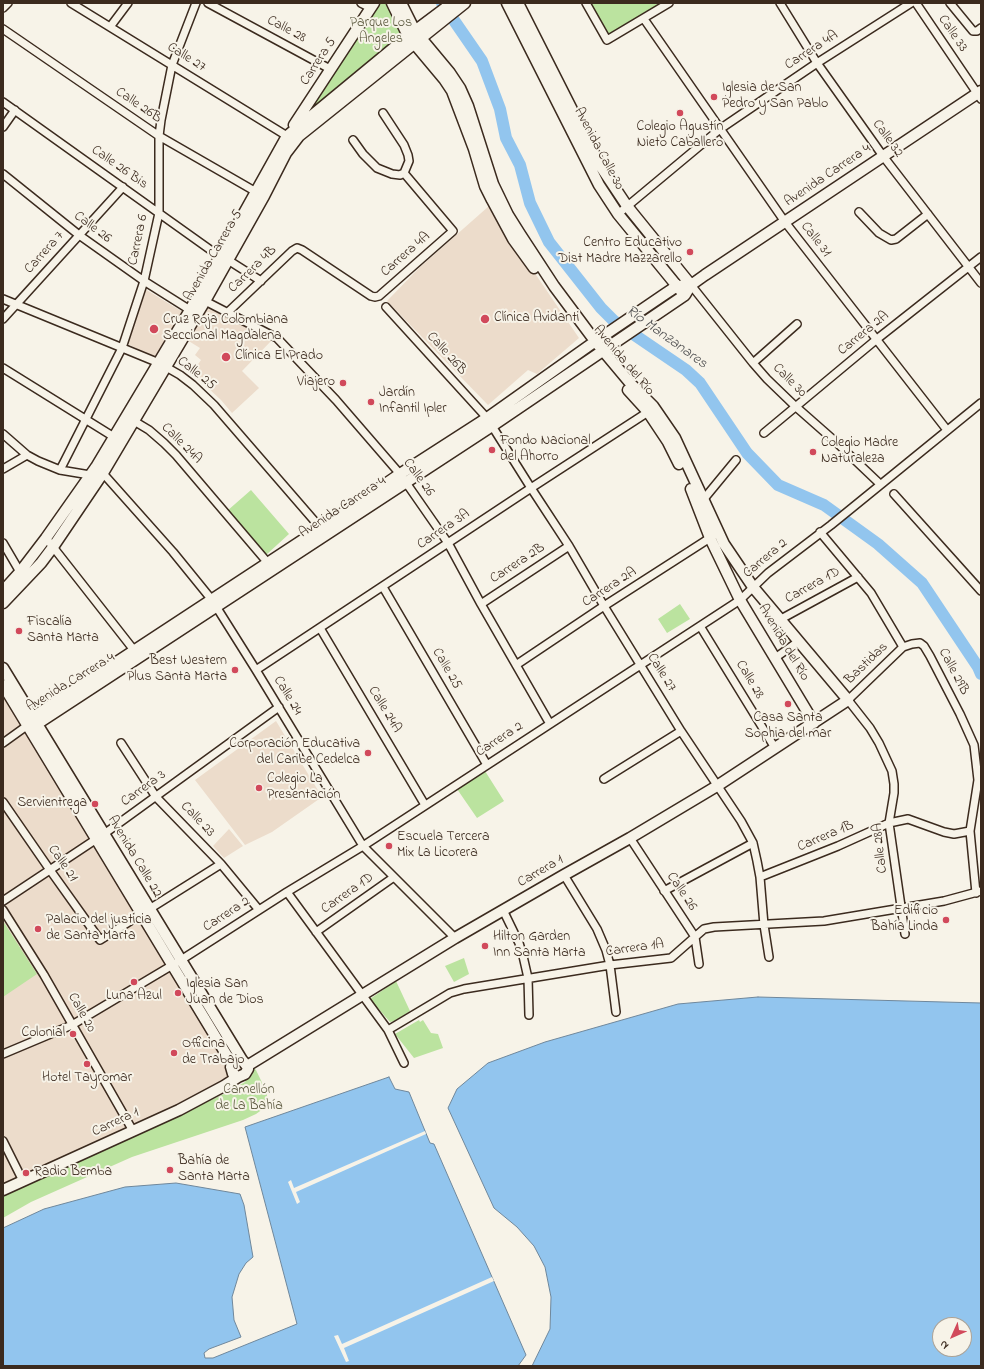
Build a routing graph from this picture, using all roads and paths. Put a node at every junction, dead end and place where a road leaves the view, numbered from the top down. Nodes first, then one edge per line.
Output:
1 (8, 3) edge
2 (71, 3) edge
3 (128, 3) edge
4 (196, 3) edge
5 (208, 3) edge
6 (360, 3) edge
7 (392, 3) edge
8 (401, 3) edge
9 (452, 3) edge
10 (507, 3) edge
11 (518, 3) edge
12 (586, 3) edge
13 (669, 3) edge
14 (780, 3) edge
15 (911, 3) edge
16 (916, 3) edge
17 (950, 3) edge
18 (464, 4) edge
19 (372, 6) edge
20 (3, 8) edge
21 (644, 19) junction
22 (431, 24) junction
23 (110, 27) junction
24 (981, 28) edge
25 (3, 29) edge
26 (415, 38) junction
27 (817, 63) junction
28 (172, 65) junction
29 (330, 69) junction
30 (980, 94) edge
31 (3, 102) edge
32 (15, 110) junction
33 (383, 113) dead end
34 (3, 127) edge
35 (720, 129) junction
36 (159, 136) junction
37 (287, 136) junction
38 (353, 140) dead end
39 (883, 156) junction
40 (404, 173) junction
41 (3, 174) edge
42 (123, 187) junction
43 (260, 194) junction
44 (627, 206) junction
45 (859, 212) dead end
46 (159, 213) junction
47 (618, 214) junction
48 (928, 214) junction
49 (785, 222) junction
50 (79, 235) junction
51 (297, 248) joint
52 (981, 257) edge
53 (224, 258) junction
54 (969, 267) junction
55 (665, 271) junction
56 (144, 281) junction
57 (261, 281) junction
58 (981, 283) edge
59 (691, 285) junction
60 (677, 286) junction
61 (665, 294) junction
62 (685, 295) junction
63 (3, 299) edge
64 (205, 301) junction
65 (16, 305) junction
66 (386, 307) dead end
67 (190, 310) junction
68 (228, 312) junction
69 (3, 319) edge
70 (798, 324) dead end
71 (877, 339) junction
72 (593, 343) junction
73 (122, 348) junction
74 (600, 352) junction
75 (753, 363) junction
76 (163, 365) junction
77 (3, 368) edge
78 (981, 403) edge
79 (795, 406) junction
80 (648, 412) junction
81 (86, 420) junction
82 (134, 422) junction
83 (490, 422) junction
84 (946, 430) junction
85 (764, 433) dead end
86 (3, 434) edge
87 (114, 437) junction
88 (27, 454) junction
89 (736, 460) dead end
90 (3, 469) edge
91 (60, 470) junction
92 (96, 472) junction
93 (400, 474) junction
94 (406, 483) junction
95 (880, 484) junction
96 (531, 488) junction
97 (894, 494) dead end
98 (702, 500) junction
99 (324, 532) junction
100 (820, 532) junction
101 (714, 535) junction
102 (46, 538) junction
103 (448, 543) junction
104 (3, 544) edge
105 (569, 546) junction
106 (53, 547) junction
107 (268, 563) junction
108 (20, 572) junction
109 (858, 576) junction
110 (383, 587) junction
111 (753, 587) junction
112 (3, 591) edge
113 (981, 591) edge
114 (740, 600) junction
115 (3, 603) edge
116 (214, 604) junction
117 (481, 604) junction
118 (604, 606) junction
119 (781, 619) junction
120 (700, 626) junction
121 (320, 628) junction
122 (799, 641) junction
123 (903, 647) junction
124 (136, 654) junction
125 (775, 658) junction
126 (516, 665) junction
127 (641, 665) junction
128 (3, 668) edge
129 (256, 670) junction
130 (3, 685) edge
131 (848, 700) junction
132 (279, 707) junction
133 (33, 722) junction
134 (814, 723) junction
135 (550, 724) junction
136 (681, 731) junction
137 (3, 743) edge
138 (121, 744) dead end
139 (775, 748) junction
140 (487, 765) junction
141 (604, 779) dead end
142 (717, 786) junction
143 (156, 797) junction
144 (3, 802) edge
145 (425, 805) junction
146 (889, 823) junction
147 (970, 831) junction
148 (100, 836) junction
149 (630, 838) junction
150 (753, 843) junction
151 (362, 846) junction
152 (221, 864) junction
153 (50, 870) junction
154 (564, 875) junction
155 (394, 877) junction
156 (760, 877) junction
157 (664, 891) junction
158 (287, 892) junction
159 (978, 892) edge
160 (3, 902) edge
161 (901, 909) junction
162 (3, 910) edge
163 (259, 910) junction
164 (503, 910) junction
165 (146, 911) junction
166 (764, 925) junction
167 (316, 932) junction
168 (905, 934) dead end
169 (695, 937) junction
170 (455, 938) junction
171 (769, 957) dead end
172 (177, 963) junction
173 (700, 964) dead end
174 (610, 965) junction
175 (528, 978) junction
176 (363, 995) junction
177 (616, 1012) dead end
178 (529, 1015) dead end
179 (72, 1025) junction
180 (388, 1030) junction
181 (3, 1054) edge
182 (240, 1063) junction
183 (404, 1063) dead end
184 (238, 1077) junction
185 (133, 1131) junction
186 (3, 1140) edge
187 (23, 1181) junction
188 (3, 1190) edge

1 - 20 street
2 - 23 street, Calle 27
3 - 23 street
4 - 28 street, Carrera 6
5 - 29 street, Calle 28
6 - 19 street
7 - 26 street, Avenida del Río
8 - 26 street, Avenida del Río
9 - 22 street, Avenida Carrera 5
10 - 47 street, Avenida Calle 30
11 - 44 street, Avenida Calle 30
12 - 21 street
13 - 21 street
14 - 27 street, Calle 32
15 - 27 street, Carrera 4A
16 - 30 street, Calle 33
17 - 24 street
18 - 22 street, Avenida Carrera 5
19 - 29 street, Carrera 5
21 - 35 street, Calle 31
22 - 26 street, Avenida Carrera 5
23 - 28 street, Calle 27
25 - 36 street, Calle 26B
26 - 37 street, Avenida Carrera 5
26 - 43 street, Avenida Carrera 5
26 - 72 street, Avenida del Río
27 - 35 street, Carrera 4A
27 - 39 street, Calle 32
28 - 36 street, Carrera 6
28 - 37 street, Calle 27
29 - 37 street, Carrera 5
30 - 39 street, Avenida Carrera 4
31 - 32 street, Calle 26 Bis
32 - 34 street
32 - 42 street, Calle 26 Bis
33 - 40 street
35 - 44 street, Carrera 4A
35 - 49 street, Calle 31
36 - 43 street, Calle 26B
36 - 46 street, Carrera 6
37 - 43 street, Avenida Carrera 5
38 - 40 street
39 - 48 street, Calle 32
39 - 49 street, Avenida Carrera 4
40 - 51 street, Carrera 4A
41 - 50 street, Calle 26
42 - 46 street, Calle 26 Bis
42 - 50 street, Carrera 7
43 - 53 street, Avenida Carrera 5
44 - 47 street, Carrera 4A
44 - 59 street, Avenida Calle 30
45 - 48 street
46 - 53 street, Calle 26 Bis
46 - 56 street, Carrera 6
47 - 55 street, Avenida Calle 30
48 - 54 street, Calle 32
49 - 59 street, Avenida Carrera 4
49 - 71 street, Calle 31
50 - 56 street, Calle 26
50 - 65 street, Carrera 7
51 - 57 street, Carrera 4B
52 - 54 street, Carrera 2A
53 - 57 street, Calle 26 Bis
53 - 64 street, Avenida Carrera 5
53 - 67 street, Avenida Carrera 5
54 - 58 street, Calle 32
54 - 71 street, Carrera 2A
55 - 60 street, Avenida Calle 30
55 - 61 street
56 - 67 street, Calle 26
56 - 73 street, Carrera 6
57 - 68 street, Carrera 4B
59 - 60 street, Avenida Carrera 4
59 - 62 street, Avenida Carrera 4
59 - 75 street, Calle 30
60 - 61 street, Avenida Carrera 4
60 - 62 street, Avenida Calle 30
61 - 72 street, Avenida Carrera 4
62 - 74 street, Avenida Carrera 4
63 - 65 street, Calle 25
64 - 68 street, Calle 26
64 - 76 street, Avenida Carrera 5
65 - 69 street, Carrera 7
65 - 73 street, Calle 25
66 - 83 street, Calle 26B
67 - 76 street, Avenida Carrera 5
68 - 93 street, Calle 26
70 - 75 street
71 - 79 street, Carrera 2A
71 - 84 street, Calle 31
72 - 74 street, Avenida del Río
72 - 83 street, Avenida Carrera 4
73 - 76 street, Calle 25
73 - 81 street, Carrera 6
74 - 80 street, Avenida del Río
74 - 83 street, Avenida Carrera 4
74 - 98 street, Avenida del Río
75 - 79 street, Calle 30
76 - 82 street, Avenida Carrera 5
76 - 87 street, Avenida Carrera 5
76 - 99 street, Calle 25
77 - 81 street
78 - 84 street, Carrera 2
79 - 85 street, Carrera 2A
79 - 95 street, Calle 30
80 - 96 street, Carrera 3A
80 - 101 street, Avenida del Río
81 - 87 street
81 - 91 street, Carrera 6
82 - 92 street, Avenida Carrera 5
82 - 107 street, Calle 24A
83 - 93 street, Avenida Carrera 4
83 - 94 street, Avenida Carrera 4
83 - 96 street, Calle 27
84 - 95 street, Carrera 2
86 - 88 street
87 - 92 street, Avenida Carrera 5
88 - 90 street
88 - 91 street
89 - 98 street
91 - 92 street
92 - 102 street, Avenida Carrera 5
92 - 106 street, Avenida Carrera 5
92 - 116 street, Calle 24
93 - 94 street, Calle 26
93 - 99 street, Avenida Carrera 4
94 - 99 street, Avenida Carrera 4
94 - 103 street, Calle 26
95 - 100 street, Carrera 2
96 - 103 street, Carrera 3A
96 - 105 street, Calle 27
97 - 113 street
98 - 101 street, Avenida del Río
99 - 107 street, Avenida Carrera 4
99 - 116 street, Avenida Carrera 4
100 - 109 street
100 - 111 street, Carrera 2
101 - 111 street, Avenida del Río
101 - 114 street, Avenida del Río
101 - 118 street, Carrera 2A
102 - 106 street
102 - 108 street, Avenida Carrera 5
103 - 110 street, Carrera 3A
103 - 117 street, Calle 26
104 - 108 street
105 - 117 street, Carrera 2B
105 - 118 street, Calle 27
106 - 115 street, Avenida Carrera 5
106 - 124 street
107 - 116 street, Avenida Carrera 4
108 - 112 street, Avenida Carrera 5
109 - 119 street, Carrera 1D
109 - 123 street
110 - 121 street, Carrera 3A
110 - 140 street, Calle 25
111 - 114 street, Carrera 2
111 - 119 street, Avenida del Río
114 - 120 street, Carrera 2
114 - 125 street, Avenida del Río
116 - 124 street, Avenida Carrera 4
116 - 129 street, Calle 24
117 - 126 street, Calle 26
118 - 126 street, Carrera 2A
118 - 127 street, Calle 27
119 - 122 street, Avenida del Río
120 - 127 street, Carrera 2
120 - 139 street, Calle 28
121 - 129 street, Carrera 3A
121 - 145 street, Calle 24A
122 - 125 street
122 - 131 street, Avenida del Río
123 - 131 street, Bastidas
123 - 147 street, Calle 29B
124 - 133 street, Avenida Carrera 4
125 - 134 street, Avenida del Río
126 - 135 street, Calle 26
127 - 135 street, Carrera 2
127 - 136 street, Calle 27
128 - 133 street, Avenida Calle 22
129 - 132 street, Calle 24
130 - 133 street, Avenida Calle 22
131 - 134 street, Carrera 1
131 - 146 street, Calle 28A
132 - 143 street, Carrera 3
132 - 151 street, Calle 24
133 - 137 street
133 - 148 street, Avenida Calle 22
134 - 139 street, Carrera 1
135 - 140 street, Carrera 2
136 - 141 street
136 - 142 street, Calle 27
138 - 143 street, Calle 23
139 - 142 street, Carrera 1
140 - 145 street, Carrera 2
142 - 149 street, Carrera 1
142 - 150 street, Calle 27
143 - 148 street, Carrera 3
143 - 152 street, Calle 23
144 - 153 street, Calle 21
145 - 151 street, Carrera 2
146 - 147 street, Carrera 1B
146 - 156 street, Carrera 1B
146 - 161 street, Calle 28A
147 - 159 street, Calle 29B
148 - 153 street, Carrera 3
148 - 165 street, Avenida Calle 22
149 - 154 street, Carrera 1
149 - 157 street, Calle 26
150 - 156 street, Calle 27
150 - 157 street
151 - 155 street, Calle 24
151 - 158 street, Carrera 2
152 - 163 street, Calle 23
152 - 165 street
153 - 160 street, Carrera 3
153 - 165 street, Calle 21
154 - 164 street, Carrera 1
154 - 174 street
155 - 167 street, Carrera 1D
155 - 170 street, Calle 24
156 - 166 street, Calle 27
157 - 169 street, Calle 26
158 - 163 street, Carrera 2
158 - 167 street
159 - 161 street, Carrera 1A
161 - 166 street, Carrera 1A
161 - 168 street, Calle 28A
162 - 179 street, Calle 20
163 - 172 street, Carrera 2
164 - 170 street, Carrera 1
164 - 175 street
165 - 172 street, Avenida Calle 22
166 - 169 street, Carrera 1A
166 - 171 street, Calle 27
167 - 176 street
169 - 173 street, Calle 26
169 - 174 street, Carrera 1A
170 - 176 street, Carrera 1
172 - 179 street, Carrera 2
172 - 182 street, Avenida Calle 22
174 - 175 street, Carrera 1A
174 - 177 street
175 - 178 street
175 - 180 street, Carrera 1A
176 - 180 street
176 - 182 street, Carrera 1
179 - 181 street, Carrera 2
179 - 185 street, Calle 20
180 - 183 street
182 - 184 street, Carrera 1
182 - 184 street, Avenida Calle 22
184 - 185 street, Carrera 1
185 - 187 street, Carrera 1
186 - 187 street
187 - 188 street, Carrera 1

